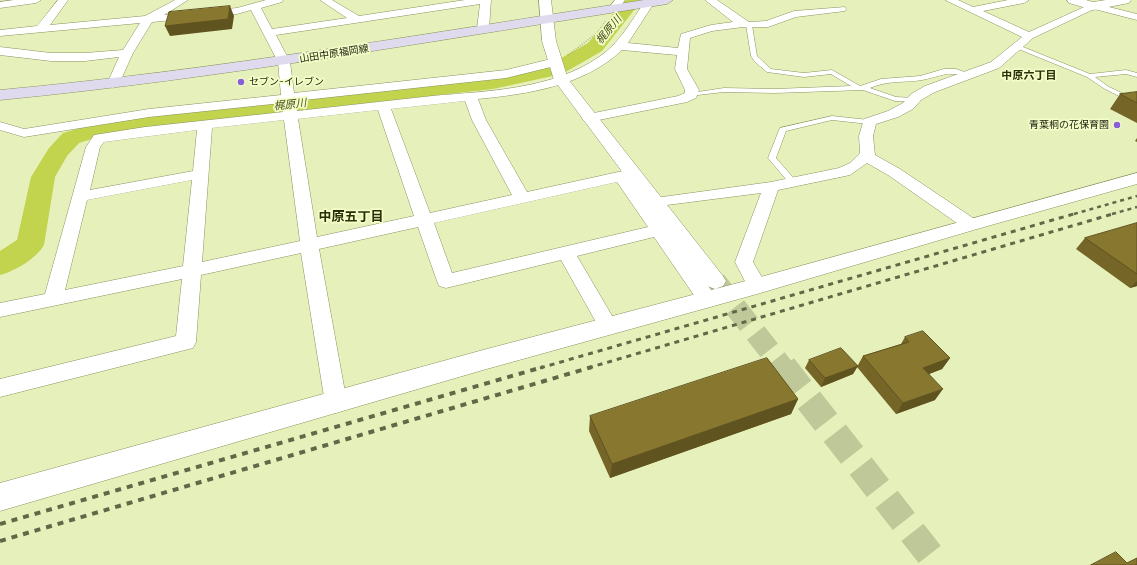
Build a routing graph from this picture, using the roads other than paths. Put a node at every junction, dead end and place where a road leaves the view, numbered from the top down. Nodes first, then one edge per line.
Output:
1 (36, 0) edge
2 (63, 0) edge
3 (183, 0) edge
4 (278, 0) edge
5 (486, 0) edge
6 (545, 0) edge
7 (667, 0) edge
8 (710, 0) edge
9 (833, 0) edge
10 (950, 0) edge
11 (1024, 0) edge
12 (1073, 0) edge
13 (1125, 0) edge
14 (346, 1) dead end
15 (329, 2) edge
16 (647, 2) edge
17 (0, 5) edge
18 (255, 6) junction
19 (617, 6) edge
20 (1093, 6) junction
21 (972, 10) junction
22 (1137, 17) edge
23 (545, 18) junction
24 (148, 19) junction
25 (358, 19) junction
26 (746, 25) junction
27 (41, 29) junction
28 (483, 29) junction
29 (0, 33) edge
30 (268, 33) junction
31 (1029, 36) junction
32 (618, 46) junction
33 (1018, 47) junction
34 (0, 51) edge
35 (683, 52) junction
36 (127, 53) junction
37 (284, 62) junction
38 (558, 71) junction
39 (967, 74) junction
40 (1137, 75) edge
41 (1089, 76) junction
42 (113, 84) junction
43 (861, 88) junction
44 (1, 95) edge
45 (690, 95) junction
46 (470, 96) junction
47 (914, 99) junction
48 (1137, 103) edge
49 (383, 105) junction
50 (290, 106) junction
51 (589, 118) junction
52 (869, 122) junction
53 (205, 124) junction
54 (0, 126) edge
55 (866, 158) junction
56 (201, 174) junction
57 (627, 175) junction
58 (1137, 178) edge
59 (794, 182) junction
60 (771, 187) junction
61 (79, 197) junction
62 (522, 198) junction
63 (655, 203) junction
64 (423, 220) junction
65 (970, 224) junction
66 (659, 230) junction
67 (308, 244) junction
68 (566, 252) junction
69 (193, 270) junction
70 (757, 286) junction
71 (711, 290) junction
72 (53, 299) junction
73 (0, 310) edge
74 (608, 326) junction
75 (0, 388) edge
76 (336, 403) junction
77 (0, 497) edge

1 - 17 street
2 - 27 street
3 - 24 street
4 - 18 street
5 - 25 street
5 - 28 street
6 - 23 street
7 - 16 main road, 山田中原福岡線
8 - 26 street
9 - 26 street
10 - 21 street
11 - 21 street
12 - 20 street
13 - 20 street
14 - 15 street
15 - 25 street
16 - 19 main road, 山田中原福岡線
16 - 32 street
18 - 24 street
18 - 30 street
19 - 23 main road, 山田中原福岡線
20 - 22 street
20 - 31 street
21 - 31 street
23 - 28 main road, 山田中原福岡線
23 - 38 street
24 - 27 street
24 - 36 street
25 - 30 street
26 - 35 street
26 - 43 lane
27 - 29 street
28 - 37 main road, 山田中原福岡線
30 - 37 street
31 - 33 street
32 - 35 street
32 - 38 street
33 - 39 street
33 - 41 lane
34 - 36 street
35 - 45 street
36 - 42 street
37 - 42 main road, 山田中原福岡線
37 - 50 street
38 - 46 street
38 - 50 street
38 - 51 street
39 - 43 lane
39 - 47 street
40 - 41 lane
41 - 48 lane
42 - 44 main road, 山田中原福岡線
43 - 45 lane
43 - 47 lane
45 - 51 street
46 - 49 street
46 - 62 street
47 - 52 street
49 - 50 street
49 - 64 street
50 - 53 street
50 - 54 street
50 - 67 street
51 - 57 street
52 - 55 street
52 - 59 lane
53 - 56 street
53 - 61 street
55 - 59 street
55 - 65 street
56 - 61 street
56 - 69 street
57 - 62 street
57 - 63 street
57 - 66 street
58 - 65 street
59 - 60 street
60 - 63 street
60 - 70 street
61 - 72 street
62 - 64 street
63 - 71 street
64 - 67 street
64 - 68 street
65 - 70 street
66 - 68 street
66 - 71 street
67 - 69 street
67 - 76 street
68 - 74 street
69 - 72 street
69 - 75 street
70 - 71 street
71 - 74 street
72 - 73 street
74 - 76 street
76 - 77 street

